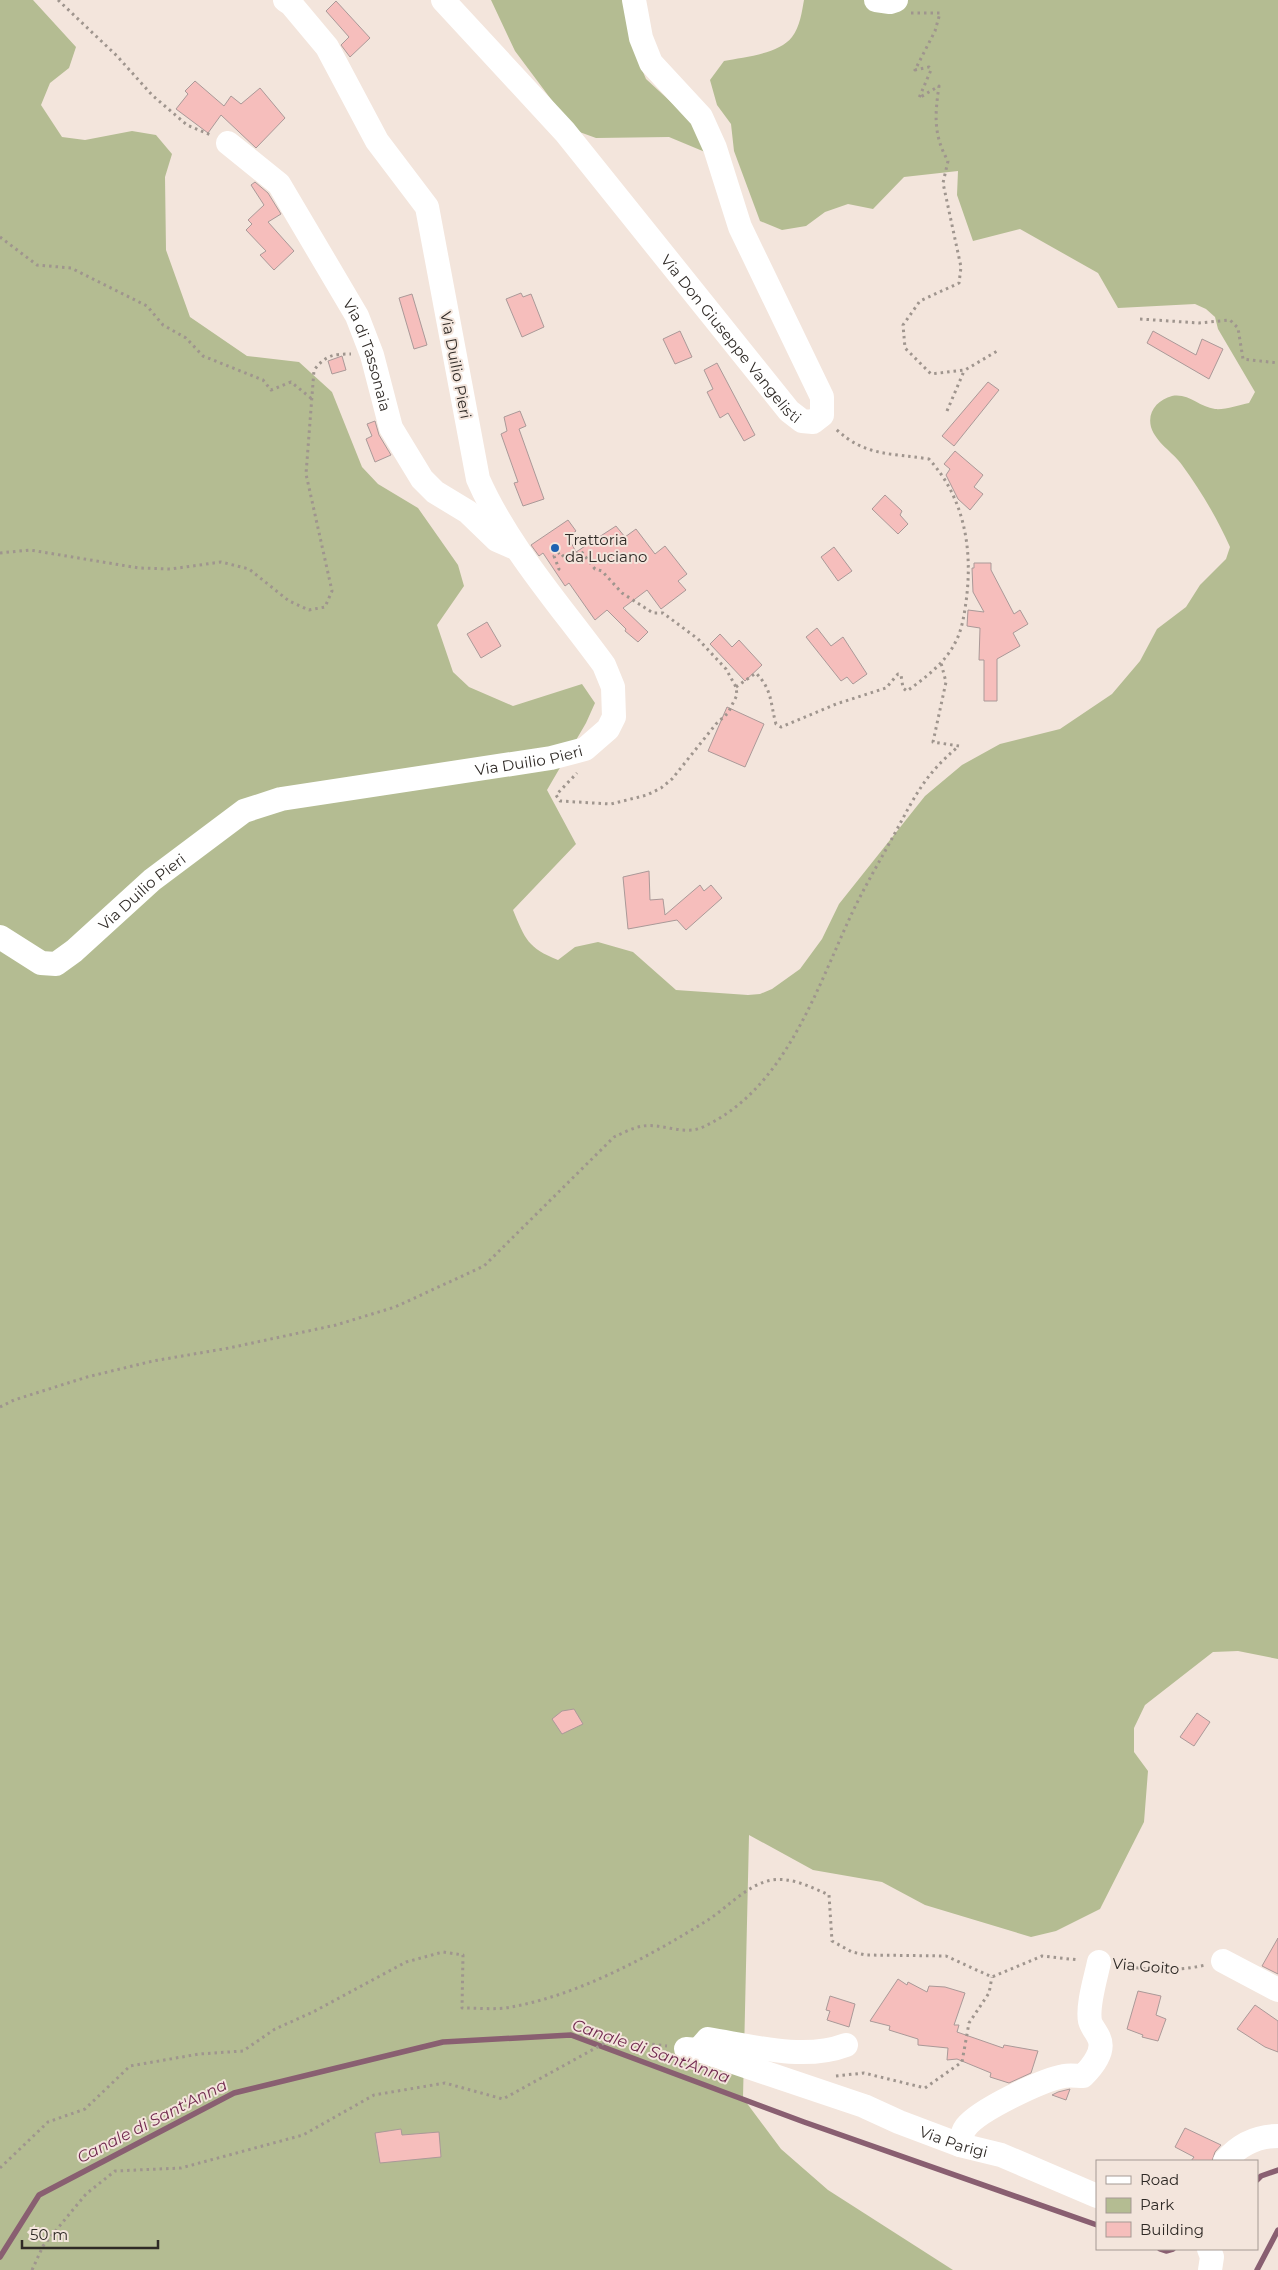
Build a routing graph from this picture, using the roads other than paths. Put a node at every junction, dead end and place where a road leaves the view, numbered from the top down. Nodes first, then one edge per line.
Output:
1 (285, 0) edge
2 (443, 0) edge
3 (634, 0) edge
4 (228, 142) road end
5 (519, 550) junction
6 (0, 937) edge
7 (1223, 1961) road end
8 (1098, 1962) road end
9 (1278, 1990) edge
10 (846, 2045) dead end
11 (1278, 2136) edge
12 (960, 2145) junction
13 (1226, 2160) edge
14 (1096, 2196) edge
15 (1209, 2250) edge
16 (1210, 2270) edge

1 - 5 street, Via Duilio Pieri
2 - 3 street, Via Don Giuseppe Vangelisti
4 - 5 street, Via di Tassonaia
5 - 6 street, Via Duilio Pieri
7 - 9 street
8 - 12 street, Via Goito
10 - 12 street, Via Parigi
11 - 13 street
12 - 14 street, Via Parigi
15 - 16 street

